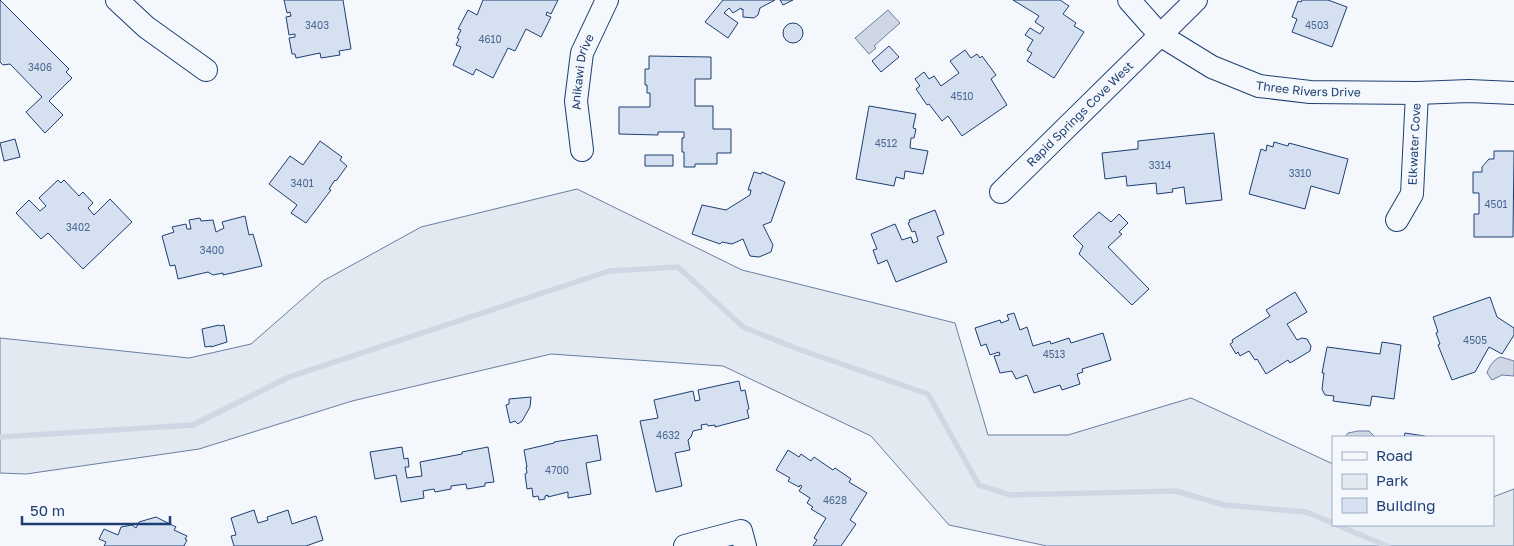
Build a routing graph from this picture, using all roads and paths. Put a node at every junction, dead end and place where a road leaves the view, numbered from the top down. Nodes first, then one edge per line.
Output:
1 (118, 0) edge
2 (607, 0) edge
3 (1129, 0) edge
4 (1196, 0) edge
5 (1160, 35) junction
6 (206, 70) dead end
7 (1417, 93) junction
8 (1514, 93) edge
9 (582, 150) dead end
10 (1001, 192) dead end
11 (1397, 220) dead end
12 (686, 546) edge
13 (745, 546) edge

1 - 6 street
2 - 9 street, Anikawi Drive
3 - 5 street, Three Rivers Drive
4 - 5 street, Rapid Springs Cove West
5 - 7 street, Three Rivers Drive
5 - 10 street, Rapid Springs Cove West
7 - 8 street, Three Rivers Drive
7 - 11 street, Elkwater Cove
12 - 13 street

